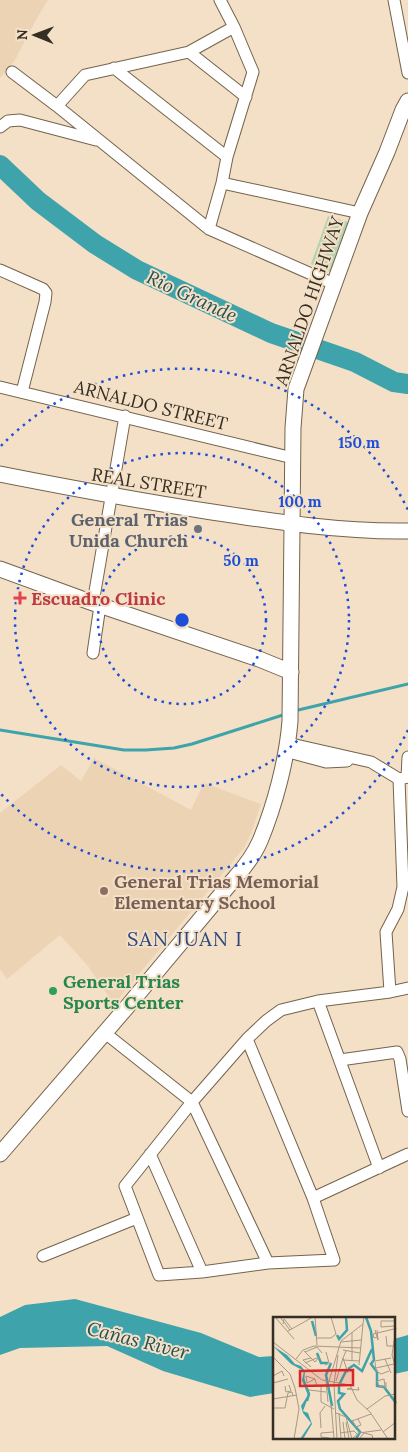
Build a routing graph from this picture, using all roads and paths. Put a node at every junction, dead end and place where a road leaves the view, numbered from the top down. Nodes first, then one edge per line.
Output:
1 (220, 0) edge
2 (394, 0) edge
3 (234, 27) junction
4 (189, 52) junction
5 (114, 68) junction
6 (12, 72) dead end
7 (408, 73) edge
8 (246, 97) junction
9 (408, 101) edge
10 (57, 106) junction
11 (0, 127) edge
12 (100, 141) junction
13 (227, 157) junction
14 (222, 183) junction
15 (360, 213) junction
16 (208, 229) junction
17 (0, 270) edge
18 (334, 284) junction
19 (0, 387) edge
20 (22, 392) junction
21 (125, 416) junction
22 (293, 458) junction
23 (0, 474) edge
24 (111, 496) junction
25 (293, 524) junction
26 (408, 531) edge
27 (0, 569) edge
28 (96, 604) junction
29 (93, 653) dead end
30 (290, 672) junction
31 (286, 747) junction
32 (408, 757) edge
33 (405, 778) edge
34 (405, 887) edge
35 (408, 988) edge
36 (390, 992) junction
37 (318, 1001) junction
38 (105, 1033) junction
39 (247, 1039) junction
40 (340, 1060) junction
41 (192, 1102) junction
42 (408, 1111) edge
43 (0, 1154) edge
44 (150, 1154) junction
45 (408, 1154) edge
46 (379, 1168) junction
47 (313, 1198) junction
48 (137, 1218) junction
49 (43, 1256) dead end
50 (268, 1263) junction
51 (202, 1272) junction

1 - 3 street
2 - 7 street
3 - 4 street
3 - 8 street
4 - 5 street
4 - 8 street
5 - 10 street
5 - 13 street
6 - 10 street
8 - 13 street
9 - 15 main road, ARNALDO HIGHWAY
10 - 12 street
11 - 12 street
12 - 16 street
13 - 14 street
14 - 15 street
14 - 16 street
15 - 18 main road, ARNALDO HIGHWAY
16 - 18 street
17 - 20 street
18 - 22 main road, ARNALDO HIGHWAY
19 - 20 street, ARNALDO STREET
20 - 21 street, ARNALDO STREET
21 - 22 street, ARNALDO STREET
21 - 24 street
22 - 25 main road, ARNALDO HIGHWAY
23 - 24 main road, REAL STREET
24 - 25 main road, REAL STREET
24 - 28 street
25 - 26 main road, REAL STREET
25 - 30 main road, ARNALDO HIGHWAY
27 - 28 main road
28 - 29 street
28 - 30 main road
30 - 31 main road, ARNALDO HIGHWAY
31 - 33 street
31 - 38 main road, ARNALDO HIGHWAY
32 - 33 street
33 - 34 street
34 - 36 street
35 - 36 street
36 - 37 street
37 - 39 street
37 - 40 street
38 - 41 street
38 - 43 main road, ARNALDO HIGHWAY
39 - 41 street
39 - 47 street
40 - 42 street
40 - 46 street
41 - 44 street
41 - 50 street
44 - 48 street
44 - 51 street
45 - 46 street
46 - 47 street
47 - 50 street
48 - 49 street
48 - 51 street
50 - 51 street

